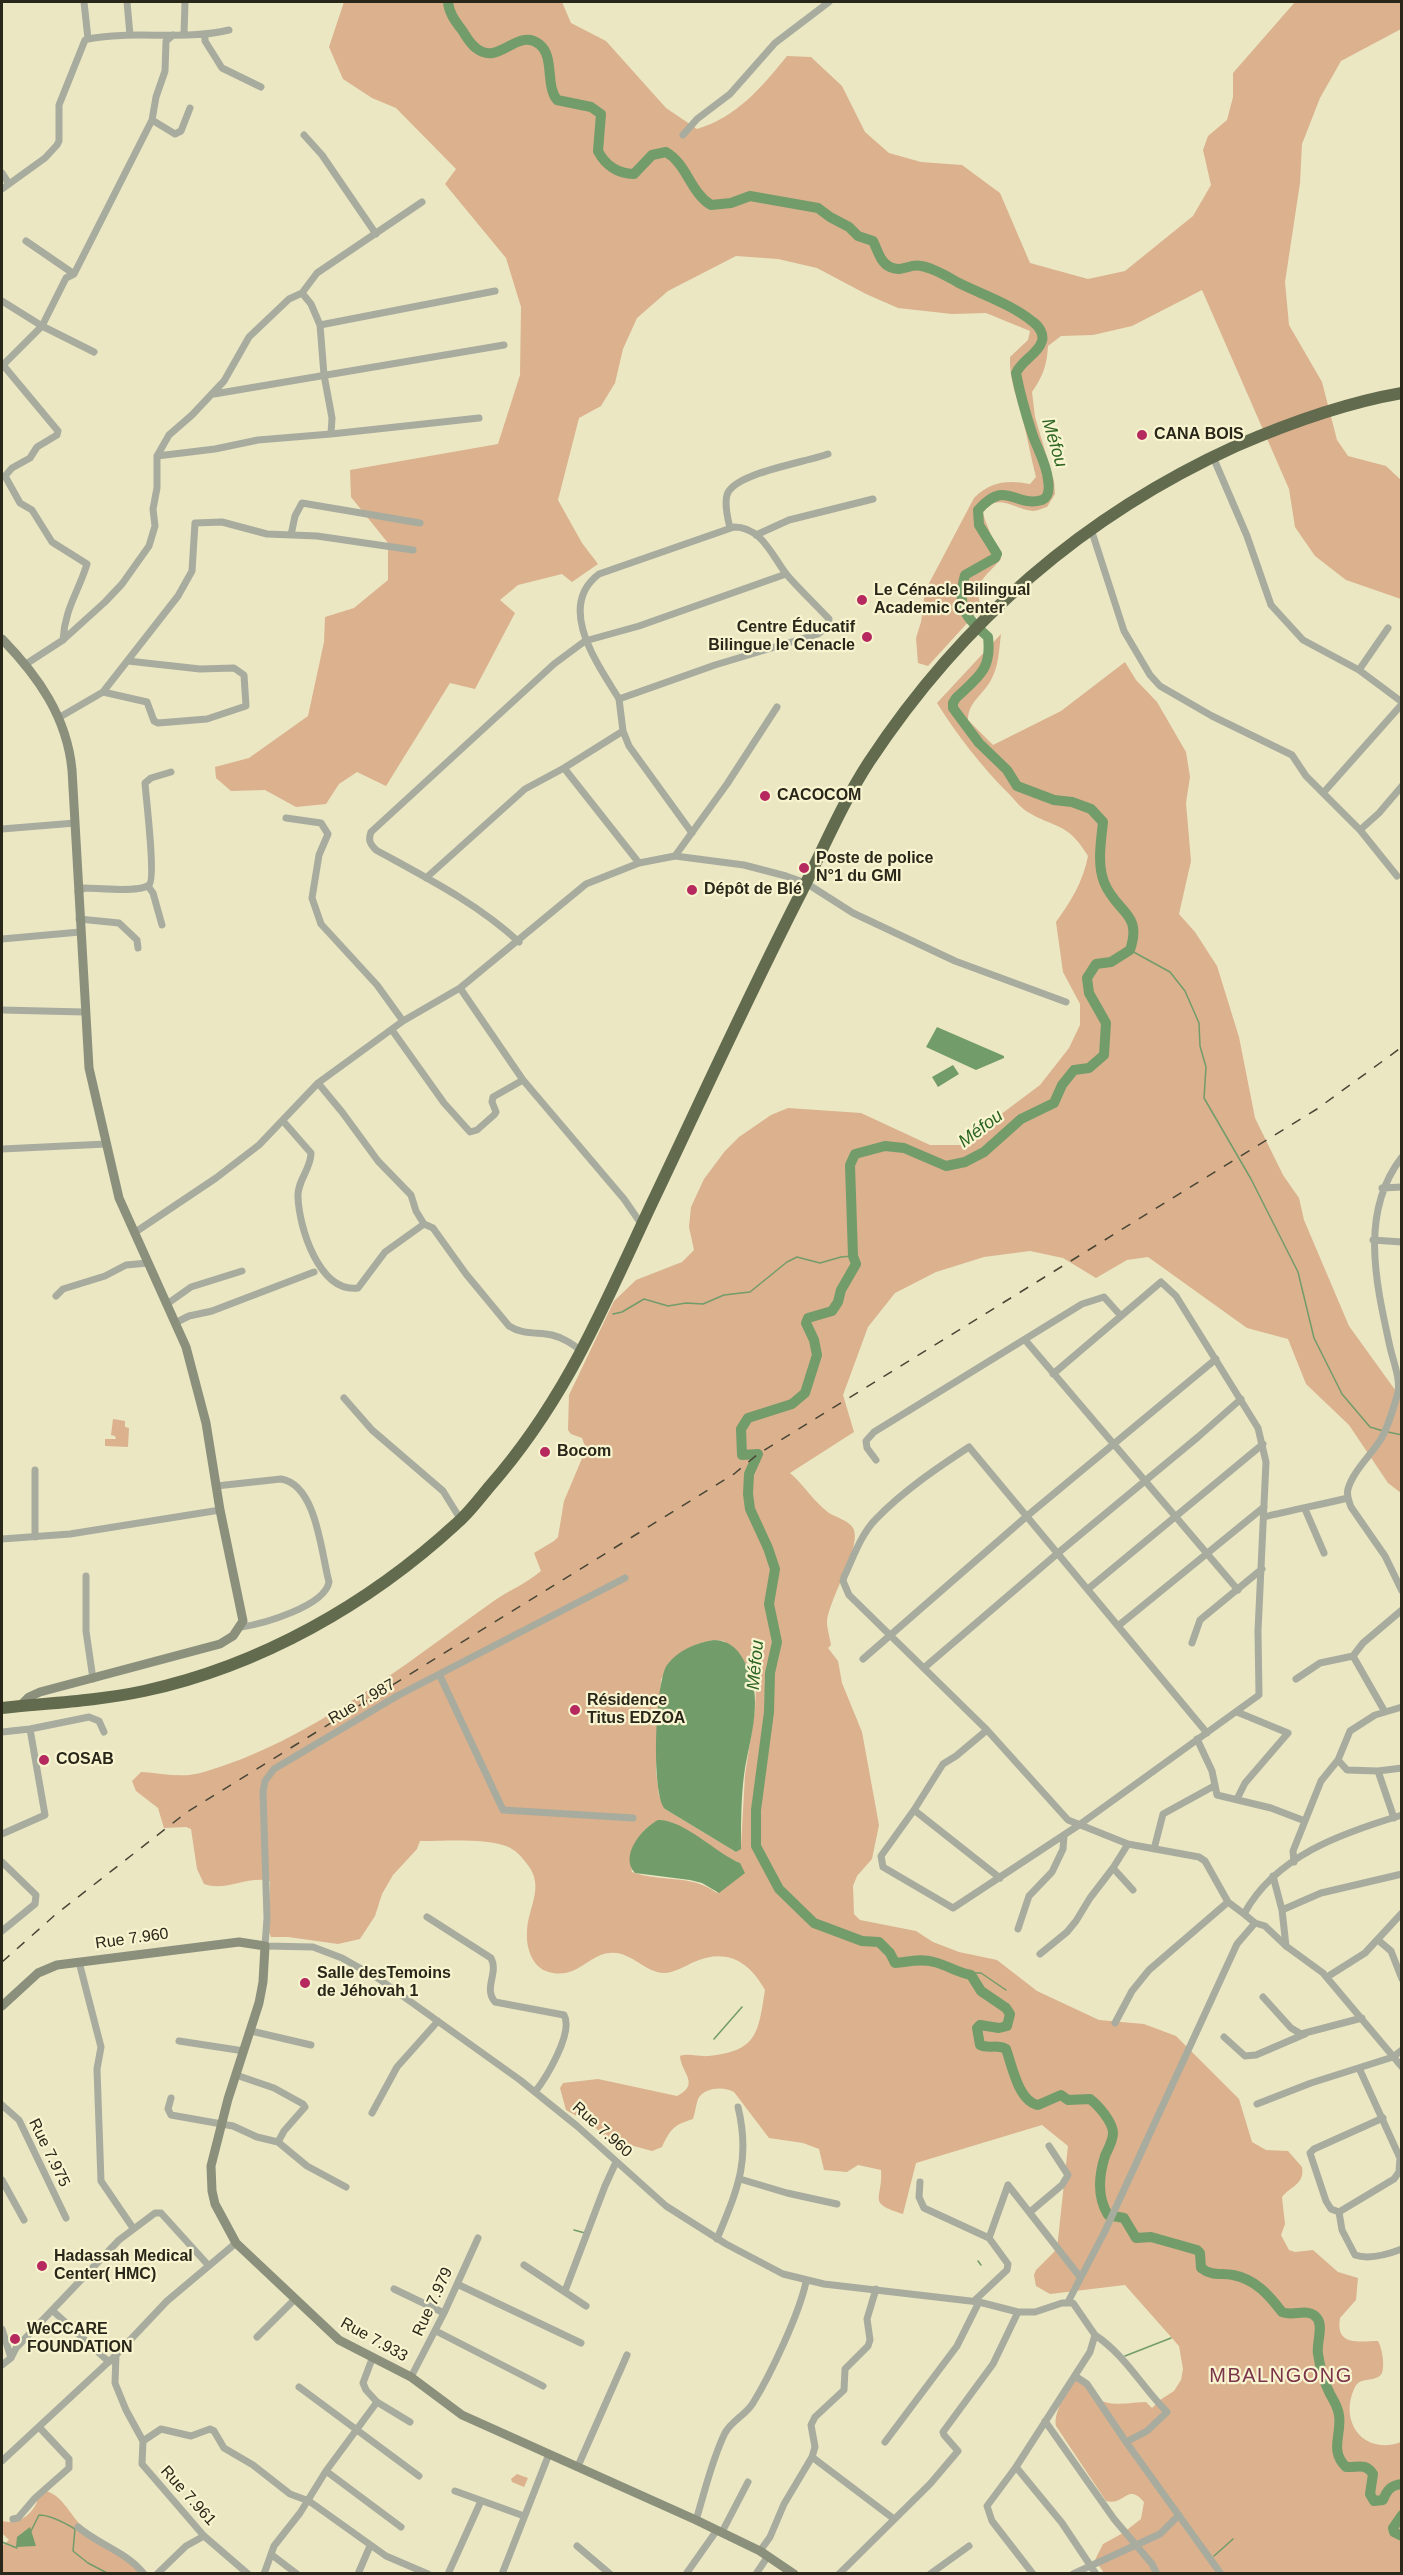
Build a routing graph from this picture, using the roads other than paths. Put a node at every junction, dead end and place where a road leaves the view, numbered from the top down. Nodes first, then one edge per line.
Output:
1 (84, 2) edge
2 (128, 2) edge
3 (185, 2) edge
4 (829, 2) edge
5 (229, 30) dead end
6 (184, 34) junction
7 (130, 35) junction
8 (173, 35) junction
9 (205, 36) junction
10 (88, 39) junction
11 (261, 87) dead end
12 (190, 108) dead end
13 (152, 120) junction
14 (304, 135) dead end
15 (683, 135) dead end
16 (2, 173) edge
17 (9, 184) junction
18 (2, 189) edge
19 (422, 202) dead end
20 (376, 234) junction
21 (26, 242) dead end
22 (74, 274) junction
23 (495, 291) dead end
24 (302, 292) junction
25 (2, 300) edge
26 (320, 325) junction
27 (42, 326) junction
28 (504, 345) dead end
29 (94, 352) dead end
30 (2, 365) edge
31 (324, 375) junction
32 (1401, 393) edge
33 (214, 394) junction
34 (479, 418) dead end
35 (331, 434) junction
36 (828, 454) dead end
37 (157, 456) junction
38 (1213, 457) junction
39 (873, 499) dead end
40 (420, 523) dead end
41 (730, 528) junction
42 (1091, 528) junction
43 (291, 535) junction
44 (756, 535) junction
45 (413, 550) dead end
46 (786, 574) junction
47 (1388, 628) dead end
48 (2, 639) edge
49 (63, 640) junction
50 (585, 641) junction
51 (128, 661) junction
52 (26, 664) junction
53 (1359, 670) junction
54 (103, 692) junction
55 (619, 699) junction
56 (1401, 703) edge
57 (777, 707) dead end
58 (60, 717) junction
59 (623, 731) junction
60 (564, 768) junction
61 (171, 772) dead end
62 (1401, 786) edge
63 (1324, 792) junction
64 (286, 818) dead end
65 (75, 823) junction
66 (2, 829) edge
67 (1360, 830) junction
68 (692, 833) junction
69 (675, 856) junction
70 (639, 863) junction
71 (1397, 876) dead end
72 (426, 878) junction
73 (806, 883) junction
74 (148, 886) junction
75 (78, 892) junction
76 (79, 919) junction
77 (162, 925) dead end
78 (80, 932) junction
79 (2, 939) edge
80 (519, 942) junction
81 (138, 948) dead end
82 (460, 988) junction
83 (1066, 1002) dead end
84 (2, 1010) edge
85 (84, 1012) junction
86 (403, 1021) junction
87 (392, 1030) junction
88 (524, 1080) junction
89 (318, 1083) junction
90 (283, 1120) junction
91 (106, 1144) junction
92 (2, 1149) edge
93 (1401, 1157) edge
94 (1401, 1187) edge
95 (1382, 1188) junction
96 (424, 1224) junction
97 (642, 1225) junction
98 (134, 1233) junction
99 (1373, 1240) junction
100 (1401, 1242) edge
101 (148, 1263) junction
102 (242, 1271) dead end
103 (314, 1272) dead end
104 (56, 1296) dead end
105 (167, 1304) junction
106 (1121, 1316) junction
107 (175, 1323) junction
108 (1026, 1341) junction
109 (583, 1352) junction
110 (1216, 1359) junction
111 (1053, 1374) junction
112 (1400, 1389) edge
113 (344, 1398) dead end
114 (1240, 1399) junction
115 (1263, 1444) junction
116 (1113, 1445) junction
117 (876, 1460) dead end
118 (35, 1470) dead end
119 (1144, 1481) junction
120 (216, 1486) junction
121 (1348, 1498) junction
122 (1264, 1507) junction
123 (1305, 1509) junction
124 (220, 1510) junction
125 (1027, 1516) junction
126 (1264, 1517) junction
127 (1176, 1518) junction
128 (461, 1520) junction
129 (35, 1537) junction
130 (2, 1539) edge
131 (1206, 1552) junction
132 (1058, 1553) junction
133 (1324, 1553) dead end
134 (1262, 1569) junction
135 (86, 1576) dead end
136 (625, 1578) dead end
137 (1088, 1589) junction
138 (1238, 1590) junction
139 (1401, 1591) edge
140 (1401, 1610) edge
141 (1118, 1626) junction
142 (241, 1627) junction
143 (890, 1634) junction
144 (1192, 1643) dead end
145 (1353, 1656) junction
146 (863, 1659) dead end
147 (925, 1667) junction
148 (440, 1676) junction
149 (93, 1679) junction
150 (1296, 1679) dead end
151 (20, 1706) junction
152 (1401, 1707) edge
153 (2, 1708) edge
154 (1237, 1712) junction
155 (1385, 1712) junction
156 (30, 1729) junction
157 (987, 1730) junction
158 (2, 1732) edge
159 (104, 1732) dead end
160 (1207, 1732) junction
161 (1197, 1739) junction
162 (1338, 1760) junction
163 (1401, 1768) edge
164 (1378, 1772) junction
165 (1214, 1786) junction
166 (1237, 1799) junction
167 (914, 1810) junction
168 (1398, 1816) edge
169 (633, 1818) dead end
170 (1305, 1821) junction
171 (1079, 1825) junction
172 (2, 1834) edge
173 (1064, 1836) junction
174 (1128, 1844) junction
175 (1154, 1849) junction
176 (2, 1862) edge
177 (1294, 1862) junction
178 (1113, 1868) junction
179 (1401, 1874) edge
180 (1273, 1876) junction
181 (1000, 1878) junction
182 (1133, 1890) dead end
183 (1228, 1902) junction
184 (1282, 1910) junction
185 (1401, 1913) edge
186 (1244, 1914) junction
187 (427, 1917) dead end
188 (1255, 1923) junction
189 (3, 1928) edge
190 (1018, 1929) dead end
191 (1378, 1940) junction
192 (265, 1946) junction
193 (1286, 1946) junction
194 (1040, 1954) dead end
195 (79, 1962) junction
196 (1327, 1977) junction
197 (1401, 1979) edge
198 (1263, 1997) dead end
199 (2, 2006) edge
200 (1362, 2018) junction
201 (438, 2021) junction
202 (1115, 2023) dead end
203 (251, 2031) junction
204 (1308, 2033) junction
205 (1224, 2037) dead end
206 (179, 2041) dead end
207 (310, 2045) dead end
208 (1401, 2050) edge
209 (244, 2051) junction
210 (1393, 2057) junction
211 (1401, 2067) edge
212 (1359, 2068) junction
213 (236, 2075) junction
214 (536, 2092) junction
215 (171, 2098) dead end
216 (1257, 2104) dead end
217 (2, 2105) edge
218 (738, 2107) dead end
219 (372, 2113) dead end
220 (1383, 2118) junction
221 (221, 2125) junction
222 (278, 2142) junction
223 (1048, 2146) dead end
224 (616, 2162) junction
225 (740, 2179) junction
226 (2, 2180) edge
227 (920, 2182) dead end
228 (346, 2187) dead end
229 (837, 2204) dead end
230 (1030, 2212) junction
231 (1339, 2212) junction
232 (66, 2218) dead end
233 (24, 2220) dead end
234 (133, 2228) junction
235 (477, 2238) dead end
236 (989, 2238) junction
237 (717, 2239) junction
238 (236, 2243) junction
239 (1401, 2248) edge
240 (524, 2265) dead end
241 (208, 2266) junction
242 (1080, 2277) junction
243 (806, 2282) junction
244 (457, 2284) junction
245 (394, 2289) dead end
246 (876, 2289) junction
247 (564, 2291) junction
248 (295, 2299) junction
249 (976, 2301) junction
250 (1068, 2302) junction
251 (586, 2306) dead end
252 (53, 2311) junction
253 (1018, 2312) junction
254 (444, 2313) junction
255 (2, 2329) edge
256 (436, 2331) junction
257 (1095, 2335) junction
258 (257, 2337) dead end
259 (581, 2343) dead end
260 (116, 2355) junction
261 (627, 2355) dead end
262 (11, 2358) junction
263 (372, 2359) junction
264 (109, 2362) junction
265 (2, 2365) edge
266 (1075, 2376) junction
267 (411, 2377) junction
268 (543, 2386) dead end
269 (299, 2387) dead end
270 (377, 2402) junction
271 (1045, 2421) junction
272 (410, 2422) dead end
273 (39, 2427) junction
274 (356, 2429) junction
275 (143, 2441) junction
276 (885, 2442) dead end
277 (1126, 2442) junction
278 (549, 2454) junction
279 (812, 2457) junction
280 (2, 2461) edge
281 (578, 2466) junction
282 (1016, 2467) junction
283 (326, 2471) junction
284 (419, 2476) dead end
285 (748, 2482) dead end
286 (455, 2491) dead end
287 (309, 2501) junction
288 (480, 2501) junction
289 (524, 2516) junction
290 (1179, 2516) junction
291 (13, 2519) dead end
292 (894, 2519) junction
293 (696, 2520) junction
294 (78, 2527) dead end
295 (401, 2527) dead end
296 (719, 2531) junction
297 (204, 2536) junction
298 (1136, 2544) junction
299 (370, 2546) junction
300 (577, 2546) dead end
301 (969, 2546) dead end
302 (764, 2554) junction
303 (272, 2555) junction
304 (1094, 2570) edge
305 (1218, 2572) edge
306 (144, 2574) edge
307 (157, 2574) edge
308 (248, 2574) edge
309 (264, 2574) edge
310 (297, 2574) edge
311 (358, 2574) edge
312 (428, 2574) edge
313 (448, 2574) edge
314 (502, 2574) edge
315 (610, 2574) edge
316 (686, 2574) edge
317 (756, 2574) edge
318 (794, 2574) edge
319 (839, 2574) edge
320 (930, 2574) edge
321 (1033, 2574) edge
322 (1073, 2574) edge
323 (1156, 2574) edge

1 - 10 street
2 - 7 street
3 - 6 street
4 - 15 street
5 - 9 street
6 - 8 street
6 - 9 street
7 - 8 street
7 - 10 street
8 - 13 street
9 - 11 street
10 - 17 street
12 - 13 street
13 - 22 street
14 - 20 street
16 - 17 street
17 - 18 street
19 - 20 street
20 - 24 street
21 - 22 street
22 - 27 street
23 - 26 street
24 - 26 street
24 - 33 street
25 - 27 street
26 - 31 street
27 - 29 street
27 - 30 street
28 - 31 street
30 - 49 street
31 - 33 street
31 - 35 street
32 - 38 highway
33 - 37 street
34 - 35 street
35 - 37 street
36 - 41 street
37 - 49 street
38 - 42 highway
38 - 53 street
39 - 44 street
40 - 43 street
41 - 44 street
41 - 50 street
42 - 63 street
42 - 73 highway
43 - 45 street
43 - 51 street
44 - 46 street
46 - 50 street
46 - 55 street
47 - 53 street
48 - 52 street
49 - 52 street
50 - 55 street
50 - 72 street
51 - 54 street
51 - 54 street
52 - 58 street
53 - 56 street
54 - 58 street
55 - 59 street
56 - 63 street
57 - 68 street
58 - 65 street
59 - 60 street
59 - 68 street
60 - 70 street
60 - 72 street
61 - 74 street
62 - 67 street
63 - 67 street
64 - 86 street
65 - 66 street
65 - 75 street
67 - 71 street
68 - 69 street
69 - 70 street
69 - 73 street
70 - 80 street
72 - 80 street
73 - 83 street
73 - 97 highway
74 - 75 street
74 - 77 street
75 - 76 street
76 - 78 street
76 - 81 street
78 - 79 street
78 - 85 street
80 - 82 street
82 - 86 street
82 - 88 street
84 - 85 street
85 - 91 street
86 - 87 street
87 - 88 street
87 - 89 street
88 - 97 street
89 - 90 street
89 - 96 street
90 - 96 street
90 - 98 street
91 - 92 street
91 - 98 street
93 - 95 street
94 - 95 street
95 - 99 street
96 - 109 street
97 - 109 highway
98 - 101 street
99 - 100 street
99 - 112 street
101 - 104 street
101 - 105 street
102 - 105 street
103 - 107 street
105 - 107 street
106 - 108 street
106 - 110 street
106 - 111 street
107 - 120 street
108 - 111 street
108 - 117 street
109 - 128 highway
110 - 114 street
110 - 116 street
111 - 116 street
112 - 121 street
113 - 128 street
114 - 115 street
114 - 119 street
115 - 122 street
115 - 127 street
116 - 119 street
116 - 125 street
118 - 129 street
119 - 127 street
119 - 132 street
120 - 124 street
120 - 142 street
121 - 123 street
121 - 139 street
122 - 126 street
122 - 131 street
123 - 126 street
123 - 133 street
124 - 129 street
124 - 142 street
125 - 132 street
125 - 143 street
125 - 143 street
126 - 134 street
127 - 131 street
127 - 137 street
128 - 151 highway
129 - 130 street
131 - 138 street
131 - 141 street
132 - 137 street
132 - 147 street
134 - 138 street
134 - 154 street
135 - 149 street
136 - 148 street, Rue 7.987
137 - 141 street
138 - 144 street
140 - 145 street
141 - 160 street
142 - 149 street
143 - 146 street
143 - 147 street
145 - 150 street
145 - 155 street
147 - 157 street
148 - 169 street
148 - 192 street, Rue 7.987
149 - 151 street
151 - 153 highway
152 - 155 street
154 - 160 street
154 - 166 street
155 - 162 street
156 - 158 street
156 - 159 street
156 - 172 street
157 - 167 street
157 - 171 street
160 - 161 street
161 - 165 street
161 - 171 street
162 - 164 street
162 - 170 street
163 - 164 street
164 - 168 street
165 - 166 street
165 - 175 street
166 - 170 street
167 - 181 street
167 - 181 street
168 - 177 street
170 - 177 street
171 - 173 street
171 - 174 street
173 - 181 street
173 - 190 street
174 - 175 street
174 - 178 street
175 - 183 street
176 - 189 street
177 - 180 street
178 - 182 street
178 - 194 street
179 - 184 street
180 - 184 street
180 - 186 street
183 - 186 street
183 - 202 street
184 - 193 street
185 - 191 street
186 - 188 street
187 - 214 street
188 - 193 street
188 - 242 street
191 - 196 street
191 - 197 street
192 - 195 street, Rue 7.960
192 - 201 street, Rue 7.960
192 - 203 street, Rue 7.933
193 - 196 street
195 - 199 street, Rue 7.960
195 - 234 street
196 - 200 street
198 - 204 street
200 - 204 street
200 - 210 street
201 - 214 street, Rue 7.960
201 - 219 street
203 - 207 street
203 - 209 street, Rue 7.933
204 - 205 street
206 - 209 street
208 - 210 street
209 - 213 street, Rue 7.933
210 - 211 street
210 - 212 street
212 - 216 street
212 - 220 street
213 - 221 street, Rue 7.933
213 - 222 street
214 - 224 street, Rue 7.960
215 - 221 street
217 - 232 street, Rue 7.975
218 - 225 street
220 - 231 street
220 - 231 street
221 - 222 street
221 - 238 street, Rue 7.933
222 - 228 street
223 - 230 street
224 - 237 street, Rue 7.960
224 - 247 street
225 - 229 street
225 - 237 street
226 - 233 street
227 - 236 street
230 - 236 street
230 - 242 street
231 - 239 street
234 - 241 street
234 - 252 street
235 - 244 street, Rue 7.979
236 - 249 street
237 - 243 street, Rue 7.960
238 - 241 street
238 - 248 street, Rue 7.933
240 - 247 street
241 - 260 street
242 - 250 street
243 - 246 street, Rue 7.960
243 - 293 street
244 - 254 street, Rue 7.979
244 - 259 street
245 - 254 street
246 - 249 street, Rue 7.960
246 - 279 street
247 - 251 street
248 - 258 street
248 - 263 street, Rue 7.933
249 - 253 street, Rue 7.960
249 - 276 street
250 - 253 street, Rue 7.960
250 - 257 street
252 - 262 street
252 - 264 street
253 - 292 street
254 - 256 street, Rue 7.979
255 - 262 street
256 - 267 street, Rue 7.979
256 - 268 street
257 - 266 street
257 - 277 street
260 - 264 street
260 - 275 street, Rue 7.961
261 - 281 street
262 - 265 street
263 - 267 street, Rue 7.933
263 - 270 street
264 - 273 street
266 - 271 street
266 - 277 street
267 - 278 street, Rue 7.933
269 - 274 street
270 - 272 street
270 - 274 street
271 - 282 street
271 - 298 street
273 - 280 street
273 - 291 street
274 - 283 street
274 - 284 street
275 - 287 street
275 - 297 street, Rue 7.961
277 - 290 street
278 - 281 street, Rue 7.933
278 - 289 street
279 - 292 street
279 - 302 street
281 - 293 street, Rue 7.933
282 - 304 street
282 - 321 street
283 - 287 street
283 - 295 street
285 - 296 street
286 - 288 street
287 - 299 street
287 - 303 street
288 - 289 street
288 - 313 street
289 - 314 street
290 - 298 street
290 - 305 street
292 - 319 street
293 - 296 street, Rue 7.933
294 - 306 street
296 - 302 street, Rue 7.933
296 - 316 street
297 - 307 street
297 - 308 street, Rue 7.961
298 - 304 street
298 - 323 street
299 - 311 street
299 - 312 street
300 - 315 street
301 - 320 street
302 - 317 street
302 - 318 street, Rue 7.933
303 - 309 street
303 - 310 street
304 - 322 street

